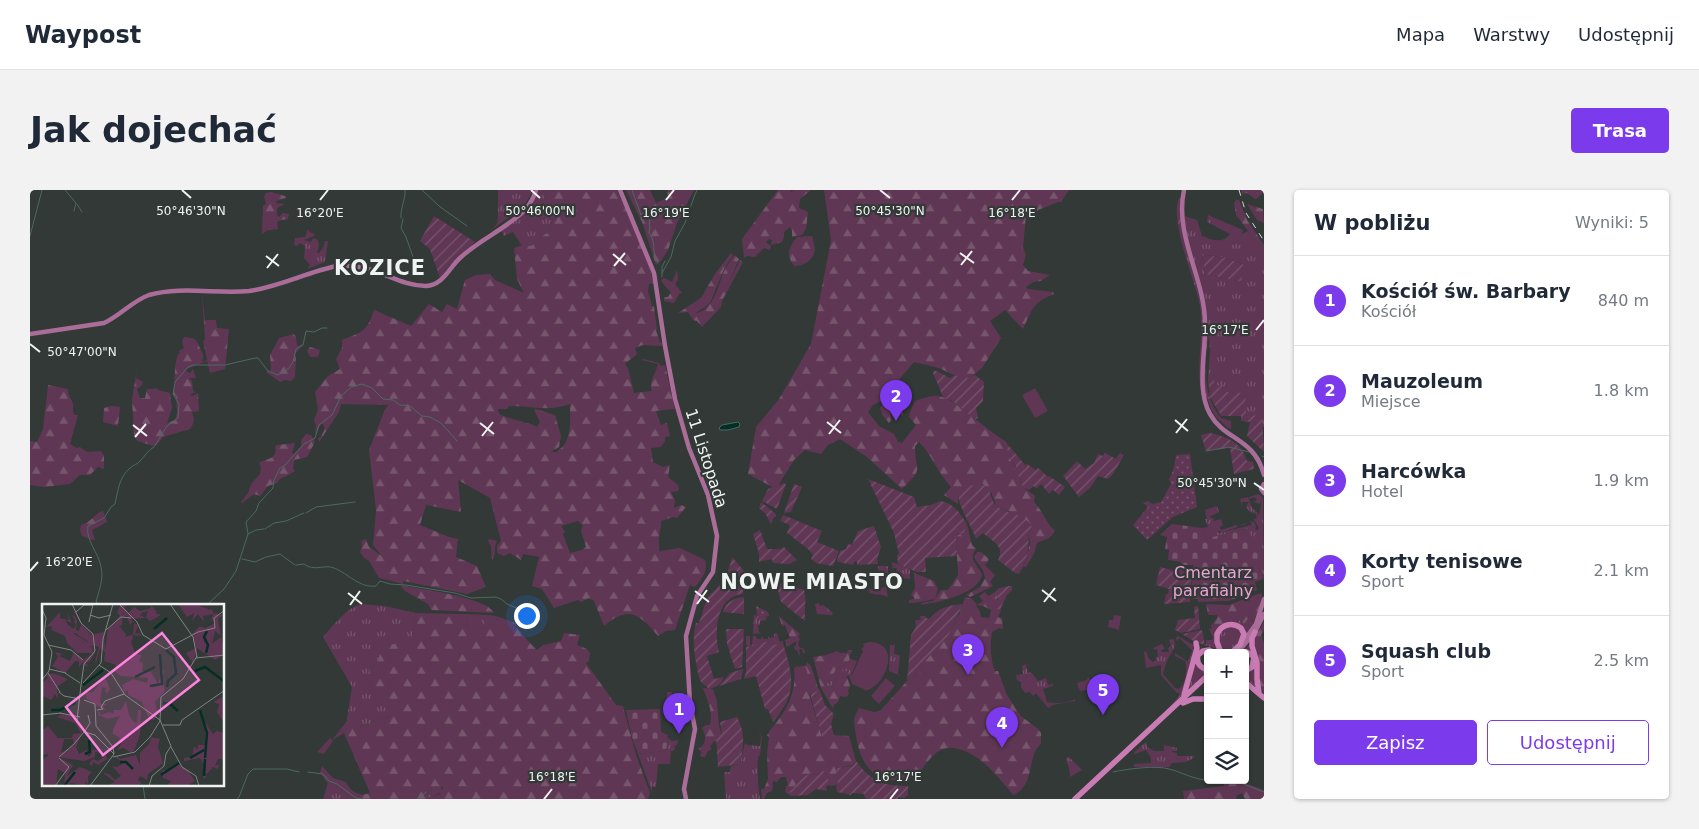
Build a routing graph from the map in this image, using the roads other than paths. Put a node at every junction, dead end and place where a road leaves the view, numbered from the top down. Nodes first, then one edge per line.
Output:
1 (536, 190) edge
2 (621, 190) edge
3 (1184, 190) edge
4 (30, 334) edge
5 (1205, 398) junction
6 (1264, 466) edge
7 (1264, 475) edge
8 (1264, 484) edge
9 (1264, 493) edge
10 (1264, 599) edge
11 (1264, 614) edge
12 (1255, 632) junction
13 (1196, 643) dead end
14 (1240, 645) junction
15 (1220, 649) edge
16 (1236, 649) edge
17 (1241, 649) edge
18 (1204, 651) edge
19 (1249, 653) edge
20 (1204, 668) edge
21 (1249, 669) edge
22 (1204, 678) edge
23 (1204, 683) edge
24 (1249, 687) edge
25 (1262, 696) edge
26 (1204, 699) edge
27 (1183, 700) junction
28 (1100, 778) junction
29 (686, 799) edge
30 (1075, 799) edge
31 (1080, 799) edge

1 - 4 main road
2 - 29 main road, 11 Listopada
3 - 5 main road
5 - 6 main road
5 - 7 main road
8 - 9 main road
10 - 14 main road
11 - 12 main road
12 - 17 main road
12 - 25 main road
13 - 27 main road
14 - 15 main road
14 - 16 main road
18 - 20 main road
19 - 21 main road
22 - 27 main road
23 - 27 main road
24 - 25 main road
26 - 27 main road
27 - 28 main road
28 - 30 main road
28 - 31 main road

